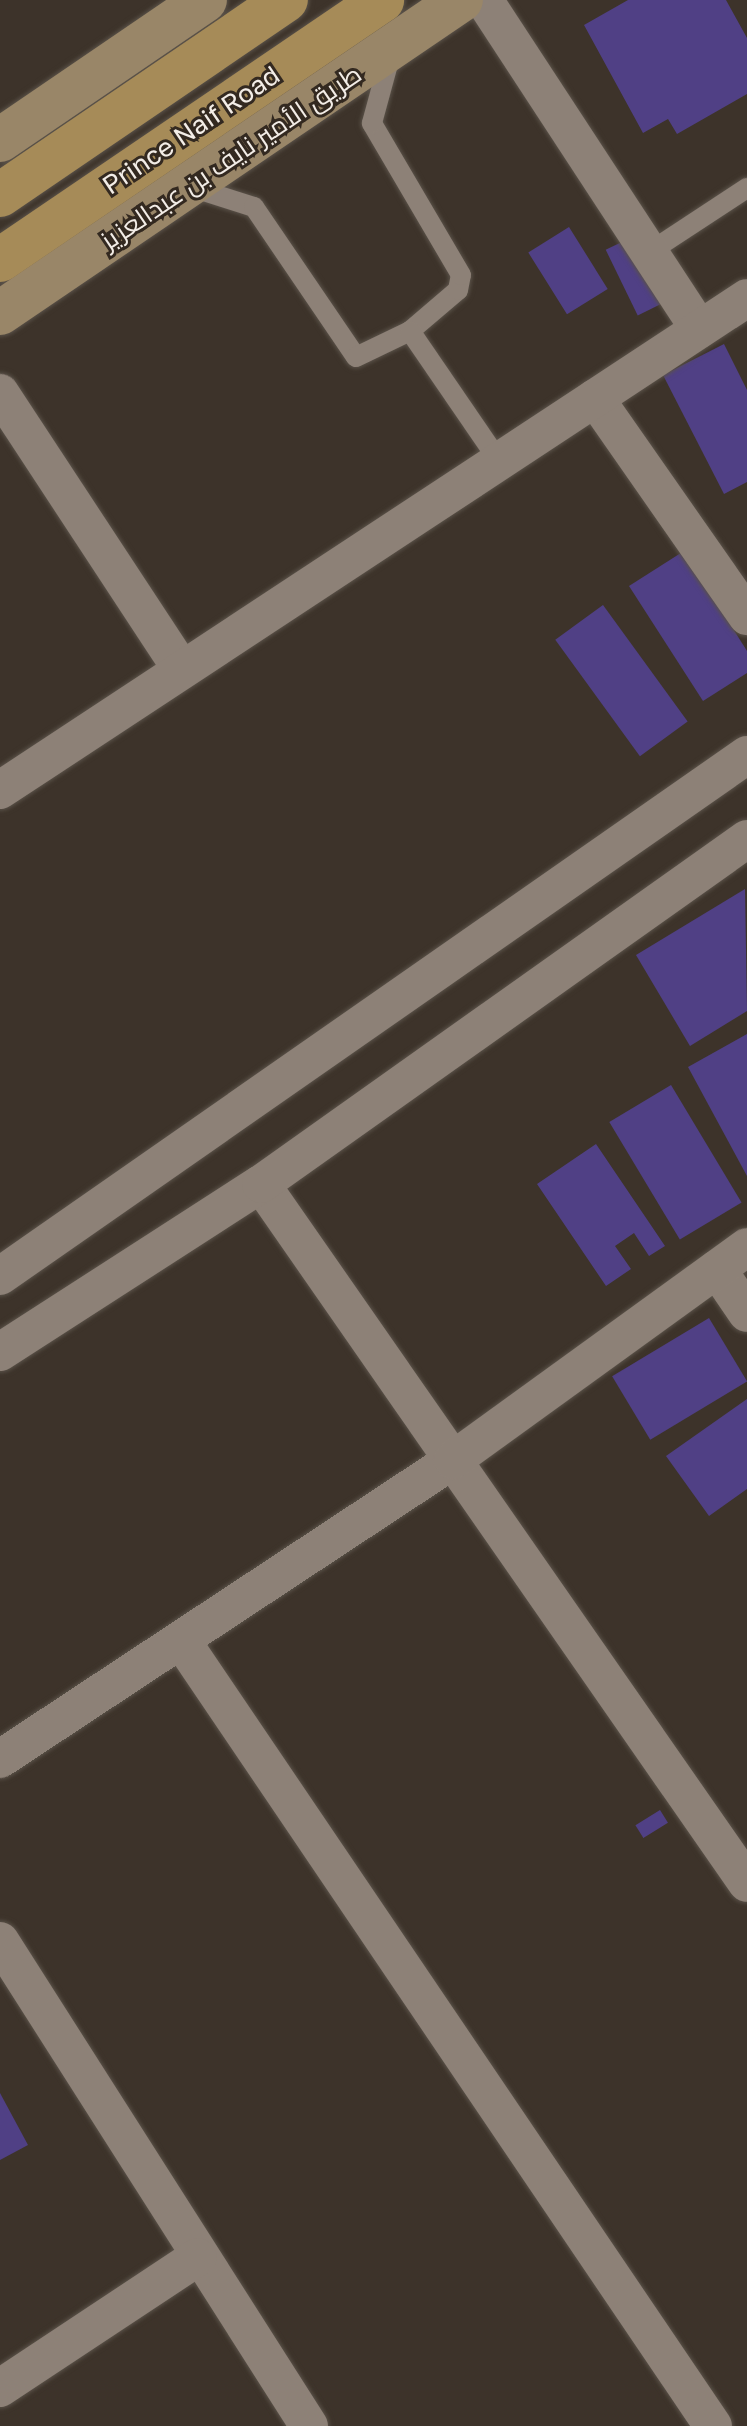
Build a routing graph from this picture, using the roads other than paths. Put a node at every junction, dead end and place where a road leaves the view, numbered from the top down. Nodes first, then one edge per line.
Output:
1 (205, 0) edge
2 (286, 0) edge
3 (382, 0) edge
4 (461, 0) edge
5 (484, 0) edge
6 (392, 49) junction
7 (0, 140) edge
8 (187, 186) junction
9 (747, 188) edge
10 (0, 195) edge
11 (651, 251) junction
12 (0, 260) edge
13 (747, 298) edge
14 (0, 313) edge
15 (699, 329) junction
16 (410, 331) junction
17 (0, 393) edge
18 (595, 398) junction
19 (499, 461) junction
20 (747, 616) edge
21 (182, 670) junction
22 (747, 755) edge
23 (0, 790) edge
24 (747, 839) edge
25 (261, 1184) junction
26 (747, 1247) edge
27 (717, 1269) junction
28 (0, 1276) edge
29 (747, 1313) edge
30 (0, 1352) edge
31 (453, 1460) junction
32 (181, 1640) junction
33 (0, 1759) edge
34 (747, 1883) edge
35 (0, 1941) edge
36 (198, 2257) junction
37 (0, 2388) edge
38 (309, 2426) edge
39 (713, 2426) edge

1 - 7 main road
2 - 10 main road, Prince Naif Road
3 - 12 main road, Prince Naif Road
4 - 6 main road, طريق الأمير نايف بن عبدالعزيز
5 - 11 street
6 - 8 main road, طريق الأمير نايف بن عبدالعزيز
6 - 16 lane
8 - 14 main road, طريق الأمير نايف بن عبدالعزيز
8 - 16 lane
9 - 11 lane
11 - 15 street
13 - 15 street
15 - 18 street
16 - 19 lane
17 - 21 street
18 - 19 street
18 - 20 street
19 - 21 street
21 - 23 street
22 - 28 street
24 - 25 street
25 - 30 street
25 - 31 street
26 - 27 street
27 - 29 street
27 - 31 street
31 - 32 street
31 - 34 street
32 - 33 street
32 - 39 street
35 - 36 street
36 - 37 street
36 - 38 street

